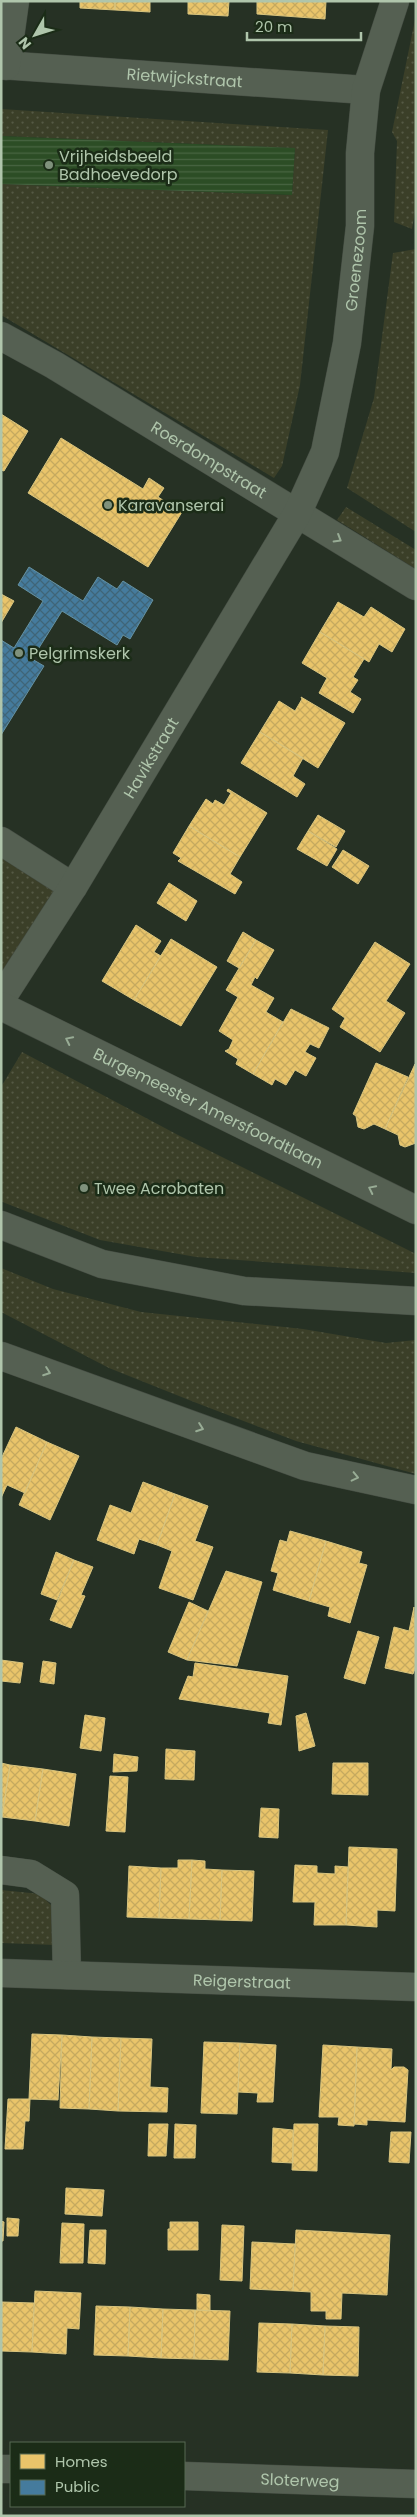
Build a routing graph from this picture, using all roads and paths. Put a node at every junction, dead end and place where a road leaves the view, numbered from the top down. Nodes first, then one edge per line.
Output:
1 (15, 1) edge
2 (395, 1) edge
3 (4, 65) edge
4 (366, 90) junction
5 (1, 336) edge
6 (297, 514) junction
7 (416, 586) edge
8 (1, 841) edge
9 (73, 887) junction
10 (1, 999) edge
11 (1, 1006) edge
12 (416, 1210) edge
13 (1, 1225) edge
14 (416, 1301) edge
15 (1, 1356) edge
16 (416, 1490) edge
17 (1, 1870) edge
18 (1, 1972) edge
19 (68, 1975) junction
20 (416, 1987) edge
21 (185, 2476) edge
22 (416, 2484) edge

1 - 3 street
2 - 4 street, Groenezoom
3 - 4 street, Rietwijckstraat
4 - 6 street, Groenezoom
5 - 6 street, Roerdompstraat
6 -> 7 street, Roerdompstraat
6 - 9 street, Havikstraat
8 - 9 street
9 - 10 street, Havikstraat
12 -> 11 street, Burgemeester Amersfoordtlaan
13 - 14 street
15 -> 16 street
17 - 19 street
18 - 19 street, Reigerstraat
19 - 20 street, Reigerstraat
21 - 22 street, Sloterweg

